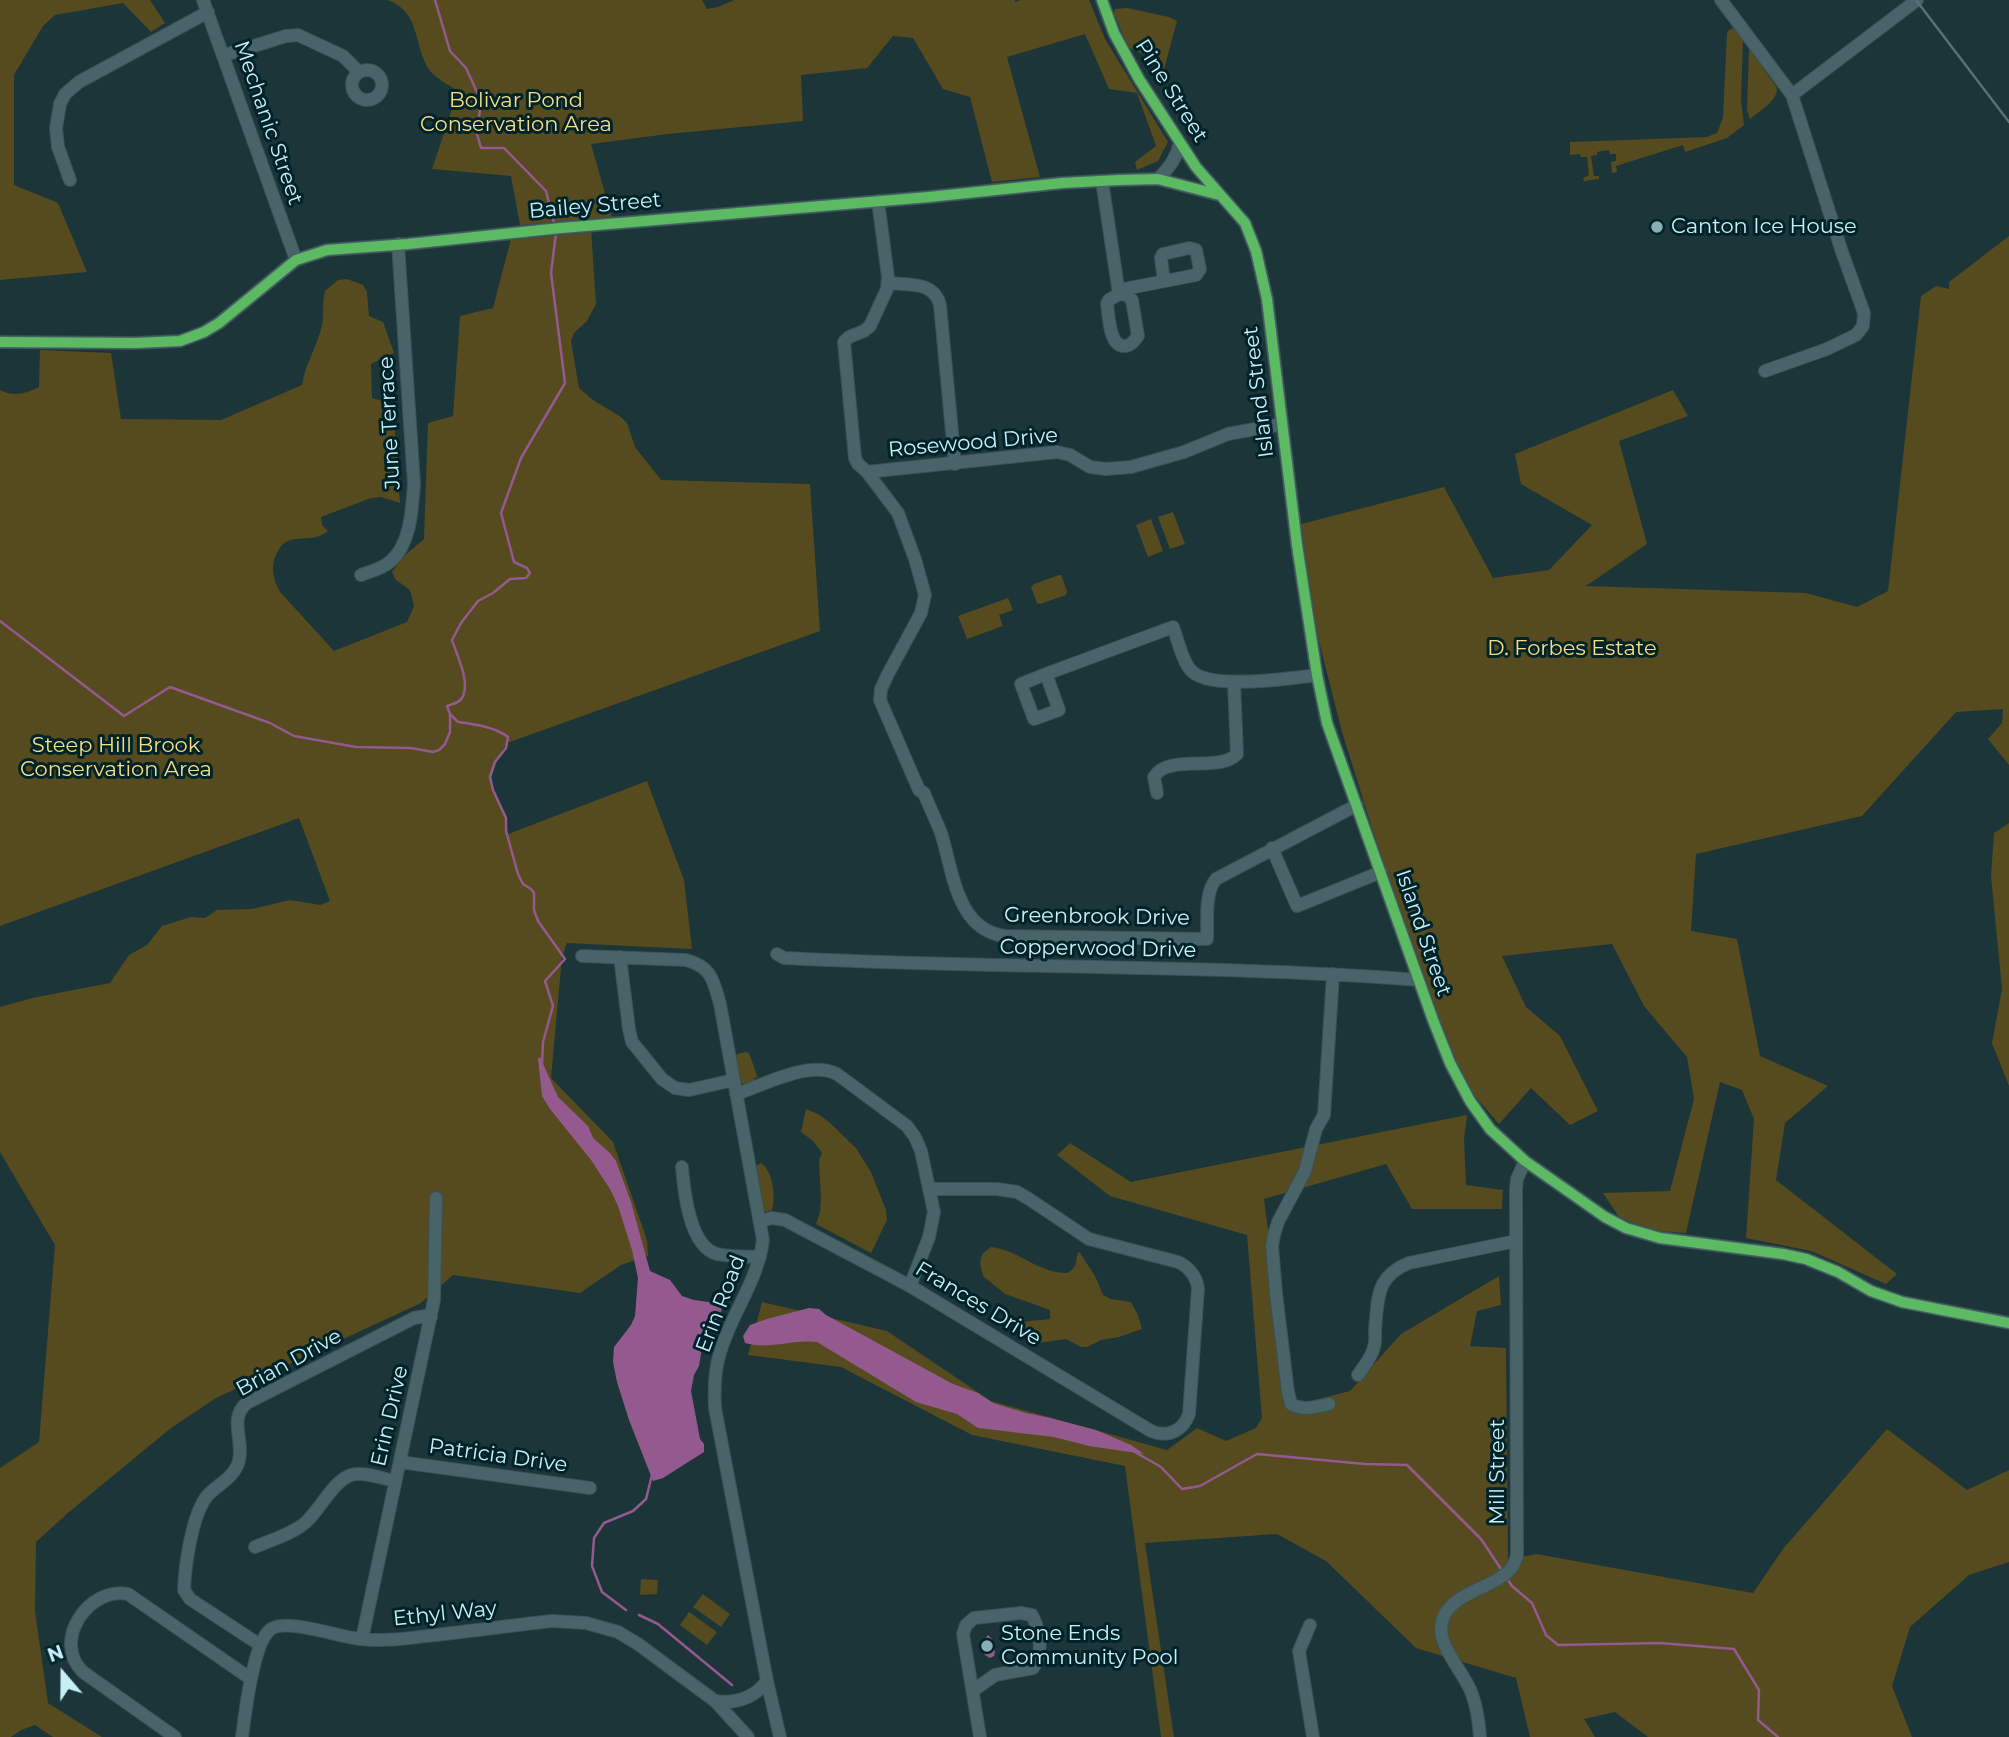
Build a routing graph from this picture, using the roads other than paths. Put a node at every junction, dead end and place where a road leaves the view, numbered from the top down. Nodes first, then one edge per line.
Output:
1 (1102, 0) edge
2 (1721, 0) edge
3 (1917, 0) edge
4 (206, 6) edge
5 (225, 55) junction
6 (359, 72) dead end
7 (1791, 95) junction
8 (1180, 143) junction
9 (69, 180) dead end
10 (1158, 180) junction
11 (1102, 181) junction
12 (1220, 195) junction
13 (878, 201) junction
14 (398, 244) junction
15 (296, 260) junction
16 (1164, 281) dead end
17 (888, 283) junction
18 (0, 342) edge
19 (1765, 371) dead end
20 (1282, 424) junction
21 (955, 464) junction
22 (867, 472) junction
23 (361, 575) dead end
24 (1046, 674) dead end
25 (1317, 676) junction
26 (1234, 682) junction
27 (1157, 793) dead end
28 (1357, 805) junction
29 (1272, 848) junction
30 (1381, 872) junction
31 (777, 954) dead end
32 (582, 956) dead end
33 (620, 957) junction
34 (1333, 974) junction
35 (1419, 980) junction
36 (734, 1080) junction
37 (736, 1094) junction
38 (1525, 1161) junction
39 (682, 1167) dead end
40 (930, 1189) junction
41 (436, 1198) dead end
42 (761, 1221) junction
43 (1516, 1241) junction
44 (760, 1256) junction
45 (910, 1286) junction
46 (431, 1317) junction
47 (2009, 1323) edge
48 (1358, 1375) dead end
49 (1329, 1404) dead end
50 (400, 1462) junction
51 (395, 1481) junction
52 (590, 1488) dead end
53 (255, 1547) dead end
54 (1310, 1625) dead end
55 (362, 1639) junction
56 (260, 1645) junction
57 (251, 1679) junction
58 (767, 1681) junction
59 (974, 1690) junction
60 (715, 1702) junction
61 (175, 1737) edge
62 (242, 1737) edge
63 (748, 1737) edge
64 (780, 1737) edge
65 (980, 1737) edge
66 (1312, 1737) edge
67 (1480, 1737) edge

1 - 8 street, Pine Street
2 - 7 street
3 - 7 street
4 - 5 street, Mechanic Street
4 - 9 street
5 - 6 street
5 - 15 street, Mechanic Street
7 - 19 street
8 - 10 street
8 - 12 street, Pine Street
10 - 11 street, Bailey Street
10 - 12 street, Bailey Street
11 - 13 street, Bailey Street
11 - 16 street
12 - 20 street, Island Street
13 - 14 street, Bailey Street
13 - 17 street, Greenbrook Drive
14 - 15 street, Bailey Street
14 - 23 street, June Terrace
15 - 18 street, Bailey Street
17 - 21 street
17 - 22 street, Greenbrook Drive
20 - 21 street, Rosewood Drive
20 - 25 street, Island Street
21 - 22 street, Rosewood Drive
22 - 29 street, Greenbrook Drive
24 - 26 street
25 - 26 street
25 - 28 street, Island Street
26 - 27 street
28 - 29 street, Greenbrook Drive
28 - 30 street, Island Street
29 - 30 street
30 - 35 street, Island Street
31 - 34 street, Copperwood Drive
32 - 33 street, Erin Road
33 - 36 street, Erin Road
33 - 36 street
34 - 35 street, Copperwood Drive
34 - 49 street
35 - 38 street, Island Street
36 - 37 street, Erin Road
37 - 40 street
37 - 42 street, Erin Road
38 - 43 street, Mill Street
38 - 47 street, Island Street
39 - 44 street
40 - 45 street
40 - 45 street, Frances Drive
41 - 46 street, Erin Drive
42 - 44 street, Erin Road
42 - 45 street, Frances Drive
43 - 48 street
43 - 67 street, Mill Street
44 - 58 street, Erin Road
46 - 50 street, Erin Drive
46 - 56 street, Brian Drive
50 - 51 street, Erin Drive
50 - 52 street, Patricia Drive
51 - 53 street
51 - 55 street, Erin Drive
54 - 66 street
55 - 56 street, Ethyl Way
55 - 60 street, Ethyl Way
56 - 57 street
57 - 61 street
57 - 62 street
58 - 60 street
58 - 64 street, Erin Road
59 - 59 street
59 - 65 street
60 - 63 street, Ethyl Way

